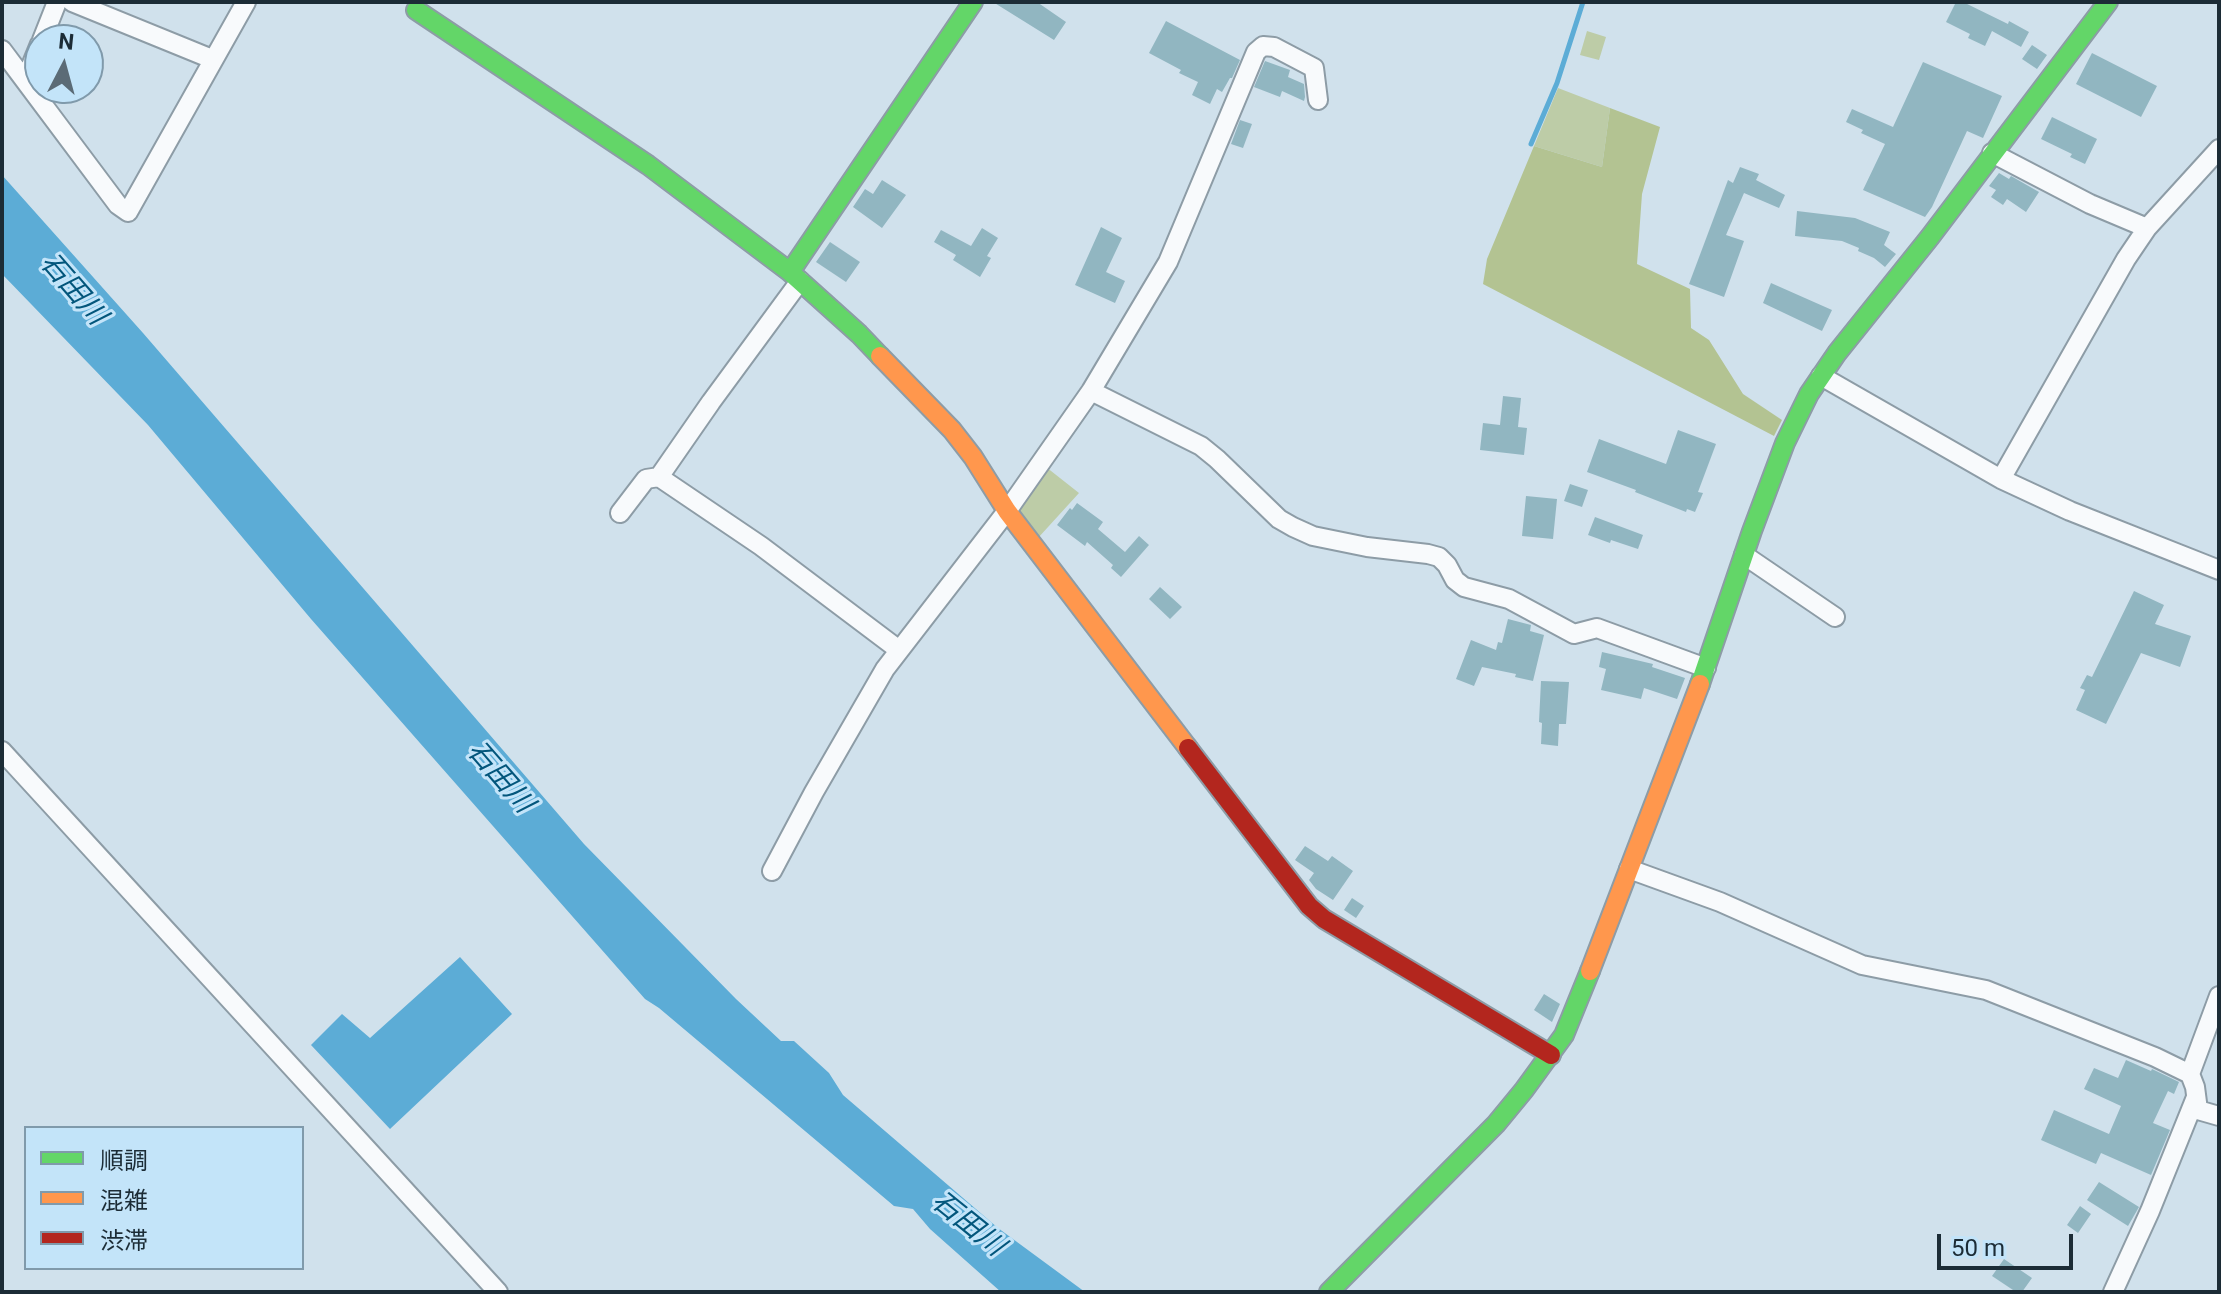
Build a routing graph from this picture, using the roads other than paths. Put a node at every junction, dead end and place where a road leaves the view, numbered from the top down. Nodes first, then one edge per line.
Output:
1 (57, 2) edge
2 (72, 2) edge
3 (246, 2) edge
4 (973, 2) edge
5 (2108, 2) edge
6 (411, 6) edge
7 (48, 24) edge
8 (2, 50) edge
9 (212, 59) junction
10 (23, 78) joint
11 (1318, 100) dead end
12 (2219, 149) edge
13 (1992, 153) junction
14 (2147, 228) junction
15 (795, 277) junction
16 (1821, 376) junction
17 (1091, 391) junction
18 (659, 477) junction
19 (2001, 479) junction
20 (1007, 511) junction
21 (620, 513) dead end
22 (1744, 555) junction
23 (2219, 570) edge
24 (1835, 617) dead end
25 (899, 650) junction
26 (1706, 668) junction
27 (2, 751) edge
28 (1629, 869) junction
29 (772, 871) dead end
30 (2219, 996) edge
31 (1551, 1055) junction
32 (2190, 1074) junction
33 (2196, 1097) junction
34 (2219, 1116) edge
35 (498, 1292) edge
36 (1329, 1292) edge
37 (2113, 1292) edge

1 - 7 street
2 - 9 street
3 - 9 street
4 - 15 street
5 - 13 street
6 - 15 street
8 - 10 street
9 - 10 street
11 - 17 street
12 - 14 street
13 - 14 street
13 - 16 street
14 - 19 street
15 - 18 street
15 - 20 street
16 - 19 street
16 - 22 street
17 - 20 street
17 - 26 street
18 - 21 street
18 - 25 street
19 - 23 street
20 - 25 street
20 - 31 street
22 - 24 street
22 - 26 street
25 - 29 street
26 - 28 street
27 - 35 street
28 - 31 street
28 - 32 street
30 - 32 street
31 - 36 street
32 - 33 street
33 - 34 street
33 - 37 street

